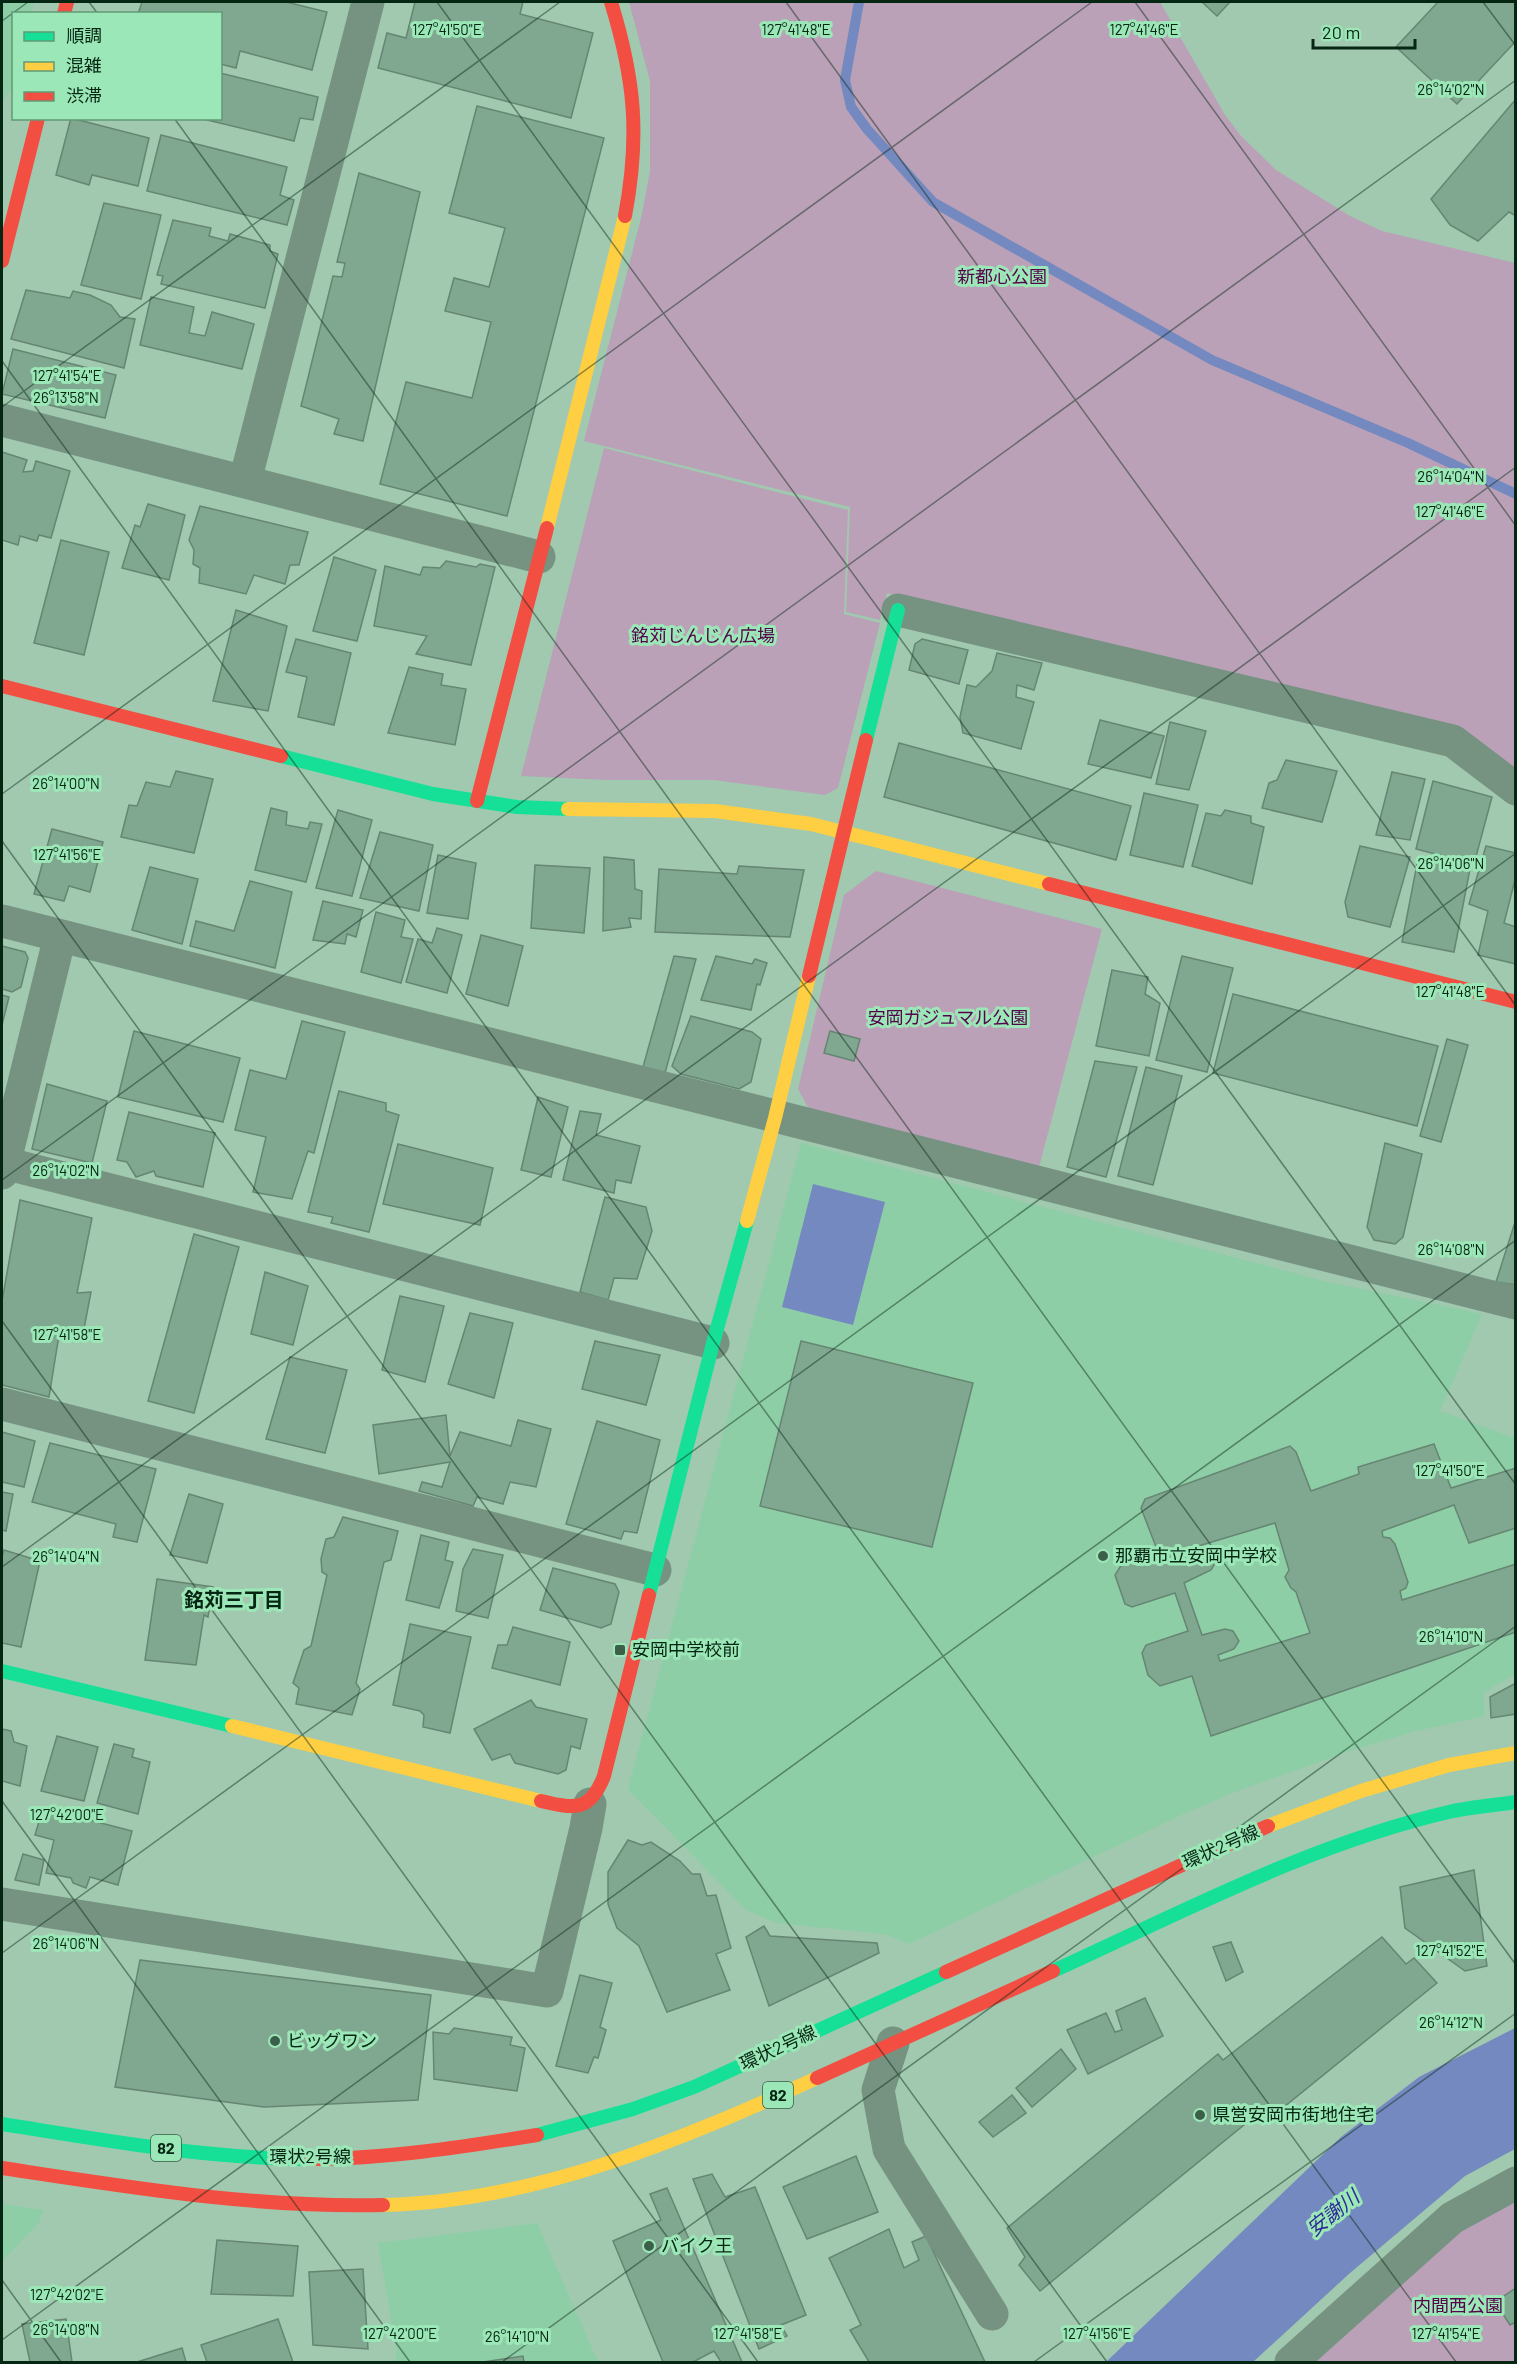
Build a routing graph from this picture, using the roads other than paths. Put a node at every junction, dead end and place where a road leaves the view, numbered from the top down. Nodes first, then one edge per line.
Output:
1 (368, 2) edge
2 (611, 2) edge
3 (37, 120) edge
4 (9, 165) dead end
5 (25, 169) junction
6 (2, 261) edge
7 (2, 420) edge
8 (245, 481) junction
9 (539, 557) junction
10 (898, 610) joint
11 (2, 686) edge
12 (1515, 789) edge
13 (477, 801) junction
14 (843, 832) junction
15 (2, 921) edge
16 (60, 936) junction
17 (1515, 1002) edge
18 (775, 1118) junction
19 (3, 1168) edge
20 (1515, 1303) edge
21 (713, 1343) junction
22 (2, 1404) edge
23 (655, 1570) junction
24 (2, 1671) edge
25 (1515, 1753) edge
26 (1515, 1802) edge
27 (590, 1804) junction
28 (2, 1904) edge
29 (893, 2043) junction
30 (2, 2124) edge
31 (2, 2169) edge
32 (1515, 2183) edge
33 (992, 2314) dead end
34 (1291, 2362) edge

1 - 8 street
2 - 9 street
3 - 5 street
4 - 5 street
5 - 6 street
7 - 8 street
8 - 9 street
9 - 13 street
10 - 12 street
10 - 14 street
11 - 13 street
13 - 14 street
14 - 17 street
14 - 18 street
15 - 16 street
16 - 18 street
16 - 19 street
18 - 20 street
18 - 21 street
19 - 21 street
21 - 23 street
22 - 23 street
23 - 27 street
24 - 27 street
25 - 30 street, 環状2号線 / 82
26 - 29 street, 82
27 - 28 street
29 - 31 street, 82
29 - 33 street
32 - 34 street

